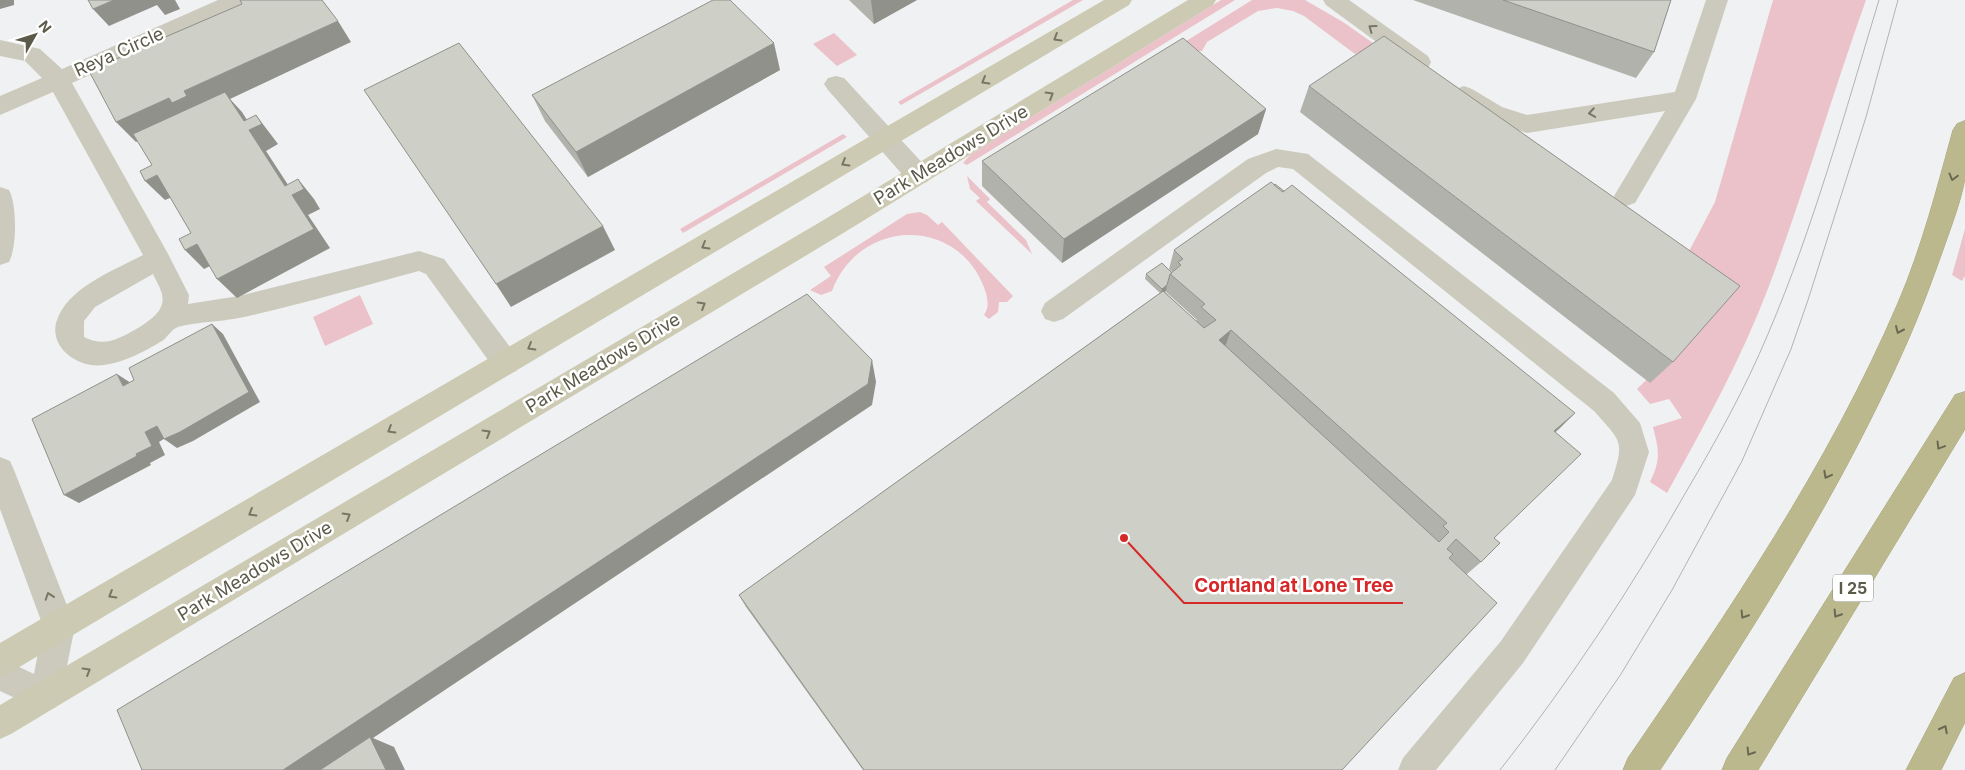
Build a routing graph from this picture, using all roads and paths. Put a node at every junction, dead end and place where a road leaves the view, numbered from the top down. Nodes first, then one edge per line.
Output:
1 (238, 0) edge
2 (1122, 0) edge
3 (1205, 0) edge
4 (1334, 0) edge
5 (1718, 0) edge
6 (0, 48) edge
7 (58, 79) junction
8 (836, 84) dead end
9 (1684, 99) junction
10 (0, 106) edge
11 (1965, 130) edge
12 (887, 138) junction
13 (918, 175) junction
14 (1626, 196) dead end
15 (0, 197) edge
16 (0, 255) edge
17 (158, 259) junction
18 (1054, 311) dead end
19 (169, 318) junction
20 (506, 363) junction
21 (1965, 404) edge
22 (0, 470) edge
23 (60, 626) junction
24 (0, 661) edge
25 (0, 674) edge
26 (1965, 688) edge
27 (45, 696) junction
28 (0, 723) edge
29 (1415, 770) edge
30 (1640, 770) edge
31 (1739, 770) edge
32 (1923, 770) edge

1 - 7 lane, Reya Circle
2 -> 12 main road
13 -> 3 main road, Park Meadows Drive
9 -> 4 lane
5 - 9 lane
6 - 7 lane
7 - 10 lane, Reya Circle
7 - 17 lane
8 - 12 lane
9 - 14 lane
11 -> 30 highway
12 - 13 lane
12 -> 20 main road
27 -> 13 main road, Park Meadows Drive
15 - 16 lane
17 - 19 lane
17 - 19 lane
18 - 29 lane
19 - 20 lane
20 -> 23 main road
21 -> 31 highway, I 25
23 -> 22 lane
23 - 24 main road
23 - 27 lane
25 - 27 lane
32 -> 26 highway
27 - 28 main road, Park Meadows Drive

